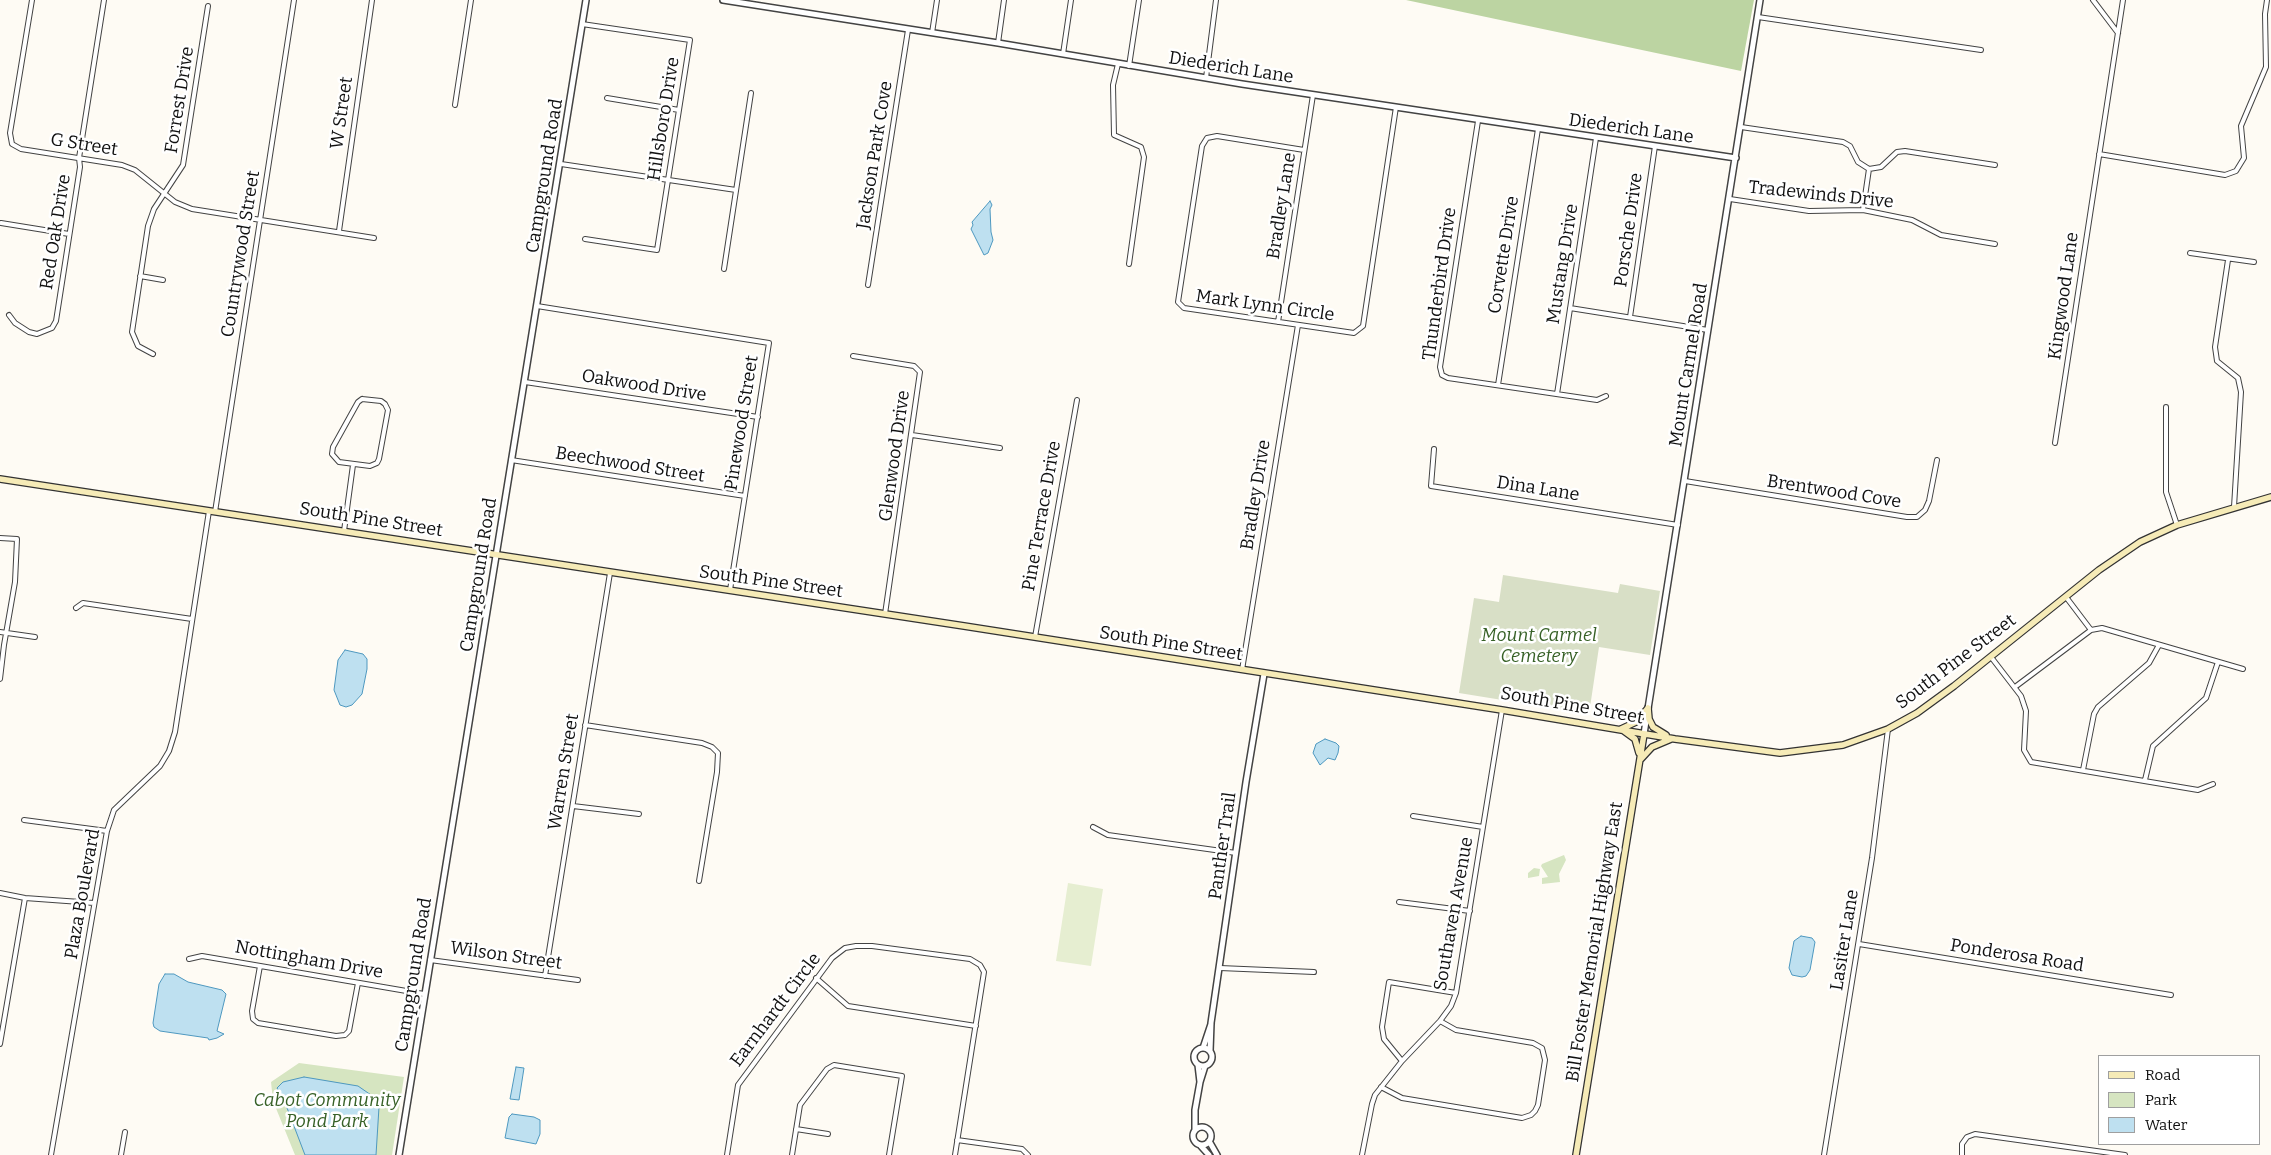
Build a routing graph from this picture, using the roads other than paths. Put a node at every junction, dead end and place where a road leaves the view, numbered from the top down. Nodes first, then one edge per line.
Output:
1 (32, 0) edge
2 (104, 0) edge
3 (294, 0) edge
4 (372, 0) edge
5 (471, 0) edge
6 (586, 0) edge
7 (723, 0) edge
8 (937, 0) edge
9 (1004, 0) edge
10 (1071, 0) edge
11 (1139, 0) edge
12 (1216, 0) edge
13 (1760, 0) edge
14 (2093, 0) edge
15 (2123, 0) edge
16 (2267, 0) edge
17 (208, 6) dead end
18 (1758, 17) junction
19 (582, 24) junction
20 (908, 30) junction
21 (932, 33) junction
22 (2118, 33) junction
23 (998, 43) junction
24 (1980, 50) dead end
25 (1063, 54) junction
26 (1118, 64) junction
27 (1129, 66) junction
28 (1206, 78) junction
29 (752, 93) dead end
30 (1313, 95) junction
31 (608, 98) dead end
32 (455, 105) dead end
33 (1396, 107) junction
34 (679, 110) junction
35 (1478, 121) junction
36 (1741, 127) junction
37 (1538, 129) junction
38 (1596, 138) junction
39 (1655, 146) junction
40 (1304, 150) junction
41 (2099, 154) junction
42 (79, 158) junction
43 (1736, 158) junction
44 (561, 164) junction
45 (1995, 165) dead end
46 (1869, 169) junction
47 (668, 180) junction
48 (736, 190) junction
49 (164, 194) junction
50 (1730, 199) junction
51 (1863, 210) junction
52 (260, 220) junction
53 (1, 223) edge
54 (338, 231) junction
55 (69, 234) junction
56 (374, 238) dead end
57 (585, 239) dead end
58 (1995, 244) dead end
59 (2190, 253) dead end
60 (2228, 260) junction
61 (2254, 262) dead end
62 (1129, 264) dead end
63 (724, 269) dead end
64 (140, 276) junction
65 (163, 280) dead end
66 (868, 285) dead end
67 (537, 306) junction
68 (1570, 308) junction
69 (10, 316) dead end
70 (1630, 317) junction
71 (1278, 322) junction
72 (1298, 325) junction
73 (1708, 330) junction
74 (153, 354) dead end
75 (853, 356) dead end
76 (525, 382) junction
77 (1498, 385) junction
78 (1557, 394) junction
79 (1606, 396) dead end
80 (1077, 400) dead end
81 (2166, 407) dead end
82 (758, 417) junction
83 (912, 435) junction
84 (2055, 443) dead end
85 (1000, 448) dead end
86 (1434, 449) dead end
87 (511, 460) junction
88 (1937, 460) dead end
89 (353, 465) junction
90 (0, 479) edge
91 (1685, 481) junction
92 (744, 496) junction
93 (2271, 497) edge
94 (2234, 507) junction
95 (212, 511) junction
96 (1678, 525) junction
97 (2177, 525) junction
98 (344, 531) junction
99 (0, 538) edge
100 (496, 554) junction
101 (610, 573) junction
102 (730, 591) junction
103 (2066, 596) junction
104 (76, 608) dead end
105 (885, 614) junction
106 (192, 619) junction
107 (2091, 630) junction
108 (0, 632) edge
109 (6, 633) junction
110 (35, 637) dead end
111 (1035, 637) junction
112 (2159, 645) junction
113 (1991, 657) junction
114 (2218, 662) junction
115 (2243, 669) dead end
116 (1242, 670) junction
117 (1264, 674) junction
118 (0, 679) edge
119 (2015, 687) junction
120 (1648, 708) junction
121 (1502, 710) junction
122 (585, 725) junction
123 (1621, 729) junction
124 (1888, 729) junction
125 (1644, 734) junction
126 (1673, 738) junction
127 (1640, 760) junction
128 (2083, 770) junction
129 (2145, 780) junction
130 (2213, 784) dead end
131 (573, 806) junction
132 (639, 814) dead end
133 (1413, 816) dead end
134 (24, 820) dead end
135 (1093, 827) dead end
136 (1483, 827) junction
137 (106, 831) junction
138 (1236, 853) junction
139 (699, 881) dead end
140 (0, 893) edge
141 (25, 898) junction
142 (1399, 902) dead end
143 (94, 903) junction
144 (1470, 911) junction
145 (1859, 944) junction
146 (189, 959) dead end
147 (430, 960) junction
148 (260, 966) junction
149 (1220, 968) junction
150 (1314, 972) dead end
151 (545, 976) junction
152 (816, 978) junction
153 (578, 980) dead end
154 (358, 983) junction
155 (1456, 993) junction
156 (424, 994) junction
157 (2171, 995) dead end
158 (1440, 1021) junction
159 (1211, 1023) junction
160 (976, 1026) junction
161 (0, 1044) edge
162 (1203, 1048) junction
163 (1210, 1051) junction
164 (1402, 1061) junction
165 (1198, 1065) junction
166 (1206, 1066) junction
167 (1200, 1082) junction
168 (1381, 1087) junction
169 (1195, 1110) junction
170 (1203, 1127) junction
171 (796, 1129) junction
172 (1195, 1129) junction
173 (125, 1132) dead end
174 (828, 1134) dead end
175 (958, 1140) junction
176 (1210, 1141) junction
177 (1200, 1145) junction
178 (51, 1155) edge
179 (121, 1155) edge
180 (399, 1155) edge
181 (727, 1155) edge
182 (792, 1155) edge
183 (889, 1155) edge
184 (955, 1155) edge
185 (1028, 1155) edge
186 (1209, 1155) edge
187 (1217, 1155) edge
188 (1362, 1155) edge
189 (1576, 1155) edge
190 (1824, 1155) edge
191 (1962, 1155) edge
192 (2125, 1155) edge

1 - 42 street, G Street
2 - 42 street, Red Oak Drive
3 - 52 street, Countrywood Street
4 - 54 street, W Street
5 - 32 street
6 - 19 street, Campground Road
7 - 20 street, Diederich Lane
8 - 21 street
9 - 23 street
10 - 25 street
11 - 27 street
12 - 28 street
13 - 18 street, Mount Carmel Road
14 - 22 street
15 - 22 street, Kingwood Lane
16 - 41 street
17 - 49 street, Forrest Drive
18 - 24 street
18 - 36 street, Mount Carmel Road
19 - 34 street, Hillsboro Drive
19 - 44 street, Campground Road
20 - 21 street, Diederich Lane
20 - 66 street, Jackson Park Cove
21 - 23 street, Diederich Lane
22 - 41 street, Kingwood Lane
23 - 25 street, Diederich Lane
25 - 26 street, Diederich Lane
26 - 27 street, Diederich Lane
26 - 62 street
27 - 28 street, Diederich Lane
28 - 30 street, Diederich Lane
29 - 48 street
30 - 33 street, Diederich Lane
30 - 40 street, Bradley Lane
31 - 34 street
33 - 35 street, Diederich Lane
33 - 72 street, Mark Lynn Circle
34 - 47 street, Hillsboro Drive
35 - 37 street, Diederich Lane
35 - 77 street, Thunderbird Drive
36 - 43 street, Mount Carmel Road
36 - 46 street
37 - 38 street, Diederich Lane
37 - 77 street, Corvette Drive
38 - 39 street, Diederich Lane
38 - 68 street, Mustang Drive
39 - 43 street, Diederich Lane
39 - 70 street, Porsche Drive
40 - 71 street, Bradley Lane
40 - 71 street, Mark Lynn Circle
41 - 84 street, Kingwood Lane
42 - 49 street, G Street
42 - 55 street, Red Oak Drive
43 - 50 street, Mount Carmel Road
44 - 47 street
44 - 67 street, Campground Road
45 - 46 street
46 - 51 street
47 - 48 street
47 - 57 street, Hillsboro Drive
48 - 63 street
49 - 52 street, G Street
49 - 64 street, Forrest Drive
50 - 51 street, Tradewinds Drive
50 - 73 street, Mount Carmel Road
51 - 58 street, Tradewinds Drive
52 - 54 street, G Street
52 - 95 street, Countrywood Street
53 - 55 street
54 - 56 street, G Street
55 - 69 street, Red Oak Drive
59 - 60 street
60 - 61 street
60 - 94 street
64 - 65 street
64 - 74 street, Forrest Drive
67 - 76 street, Campground Road
67 - 82 street, Pinewood Street
68 - 70 street
68 - 78 street, Mustang Drive
70 - 73 street
71 - 72 street, Mark Lynn Circle
72 - 116 street, Bradley Drive
73 - 91 street, Mount Carmel Road
75 - 83 street, Glenwood Drive
76 - 82 street, Oakwood Drive
76 - 87 street, Campground Road
77 - 78 street, Thunderbird Drive
78 - 79 street, Thunderbird Drive
80 - 111 street, Pine Terrace Drive
81 - 97 street
82 - 92 street, Pinewood Street
83 - 85 street
83 - 105 street, Glenwood Drive
86 - 96 street, Dina Lane
87 - 92 street, Beechwood Street
87 - 100 street, Campground Road
88 - 91 street, Brentwood Cove
89 - 89 street
89 - 98 street
90 - 95 main road, South Pine Street
91 - 96 street, Mount Carmel Road
92 - 102 street, Pinewood Street
93 - 94 main road, South Pine Street
94 - 97 main road, South Pine Street
95 - 98 main road, South Pine Street
95 - 106 street, Plaza Boulevard
96 - 120 street, Mount Carmel Road
97 - 103 main road, South Pine Street
98 - 100 main road, South Pine Street
99 - 109 street
100 - 101 main road, South Pine Street
100 - 147 street, Campground Road
101 - 102 main road, South Pine Street
101 - 122 street, Warren Street
102 - 105 main road, South Pine Street
103 - 107 street
103 - 113 main road, South Pine Street
104 - 106 street
105 - 111 main road, South Pine Street
106 - 137 street, Plaza Boulevard
107 - 112 street
107 - 119 street
108 - 109 street
109 - 110 street
109 - 118 street
111 - 116 main road, South Pine Street
112 - 114 street
112 - 128 street
113 - 119 street
113 - 124 main road, South Pine Street
114 - 115 street
114 - 129 street
116 - 117 main road, South Pine Street
117 - 121 main road, South Pine Street
117 - 138 street, Panther Trail
119 - 128 street
120 - 123 main road
120 - 125 street, Mount Carmel Road
120 - 126 main road
121 - 123 main road, South Pine Street
121 - 136 street, Southaven Avenue
122 - 131 street, Warren Street
122 - 139 street
123 - 125 main road, South Pine Street
123 - 127 main road
124 - 126 main road, South Pine Street
124 - 145 street, Lasiter Lane
125 - 126 main road, South Pine Street
125 - 127 main road, Bill Foster Memorial Highway East
126 - 127 main road
127 - 189 main road, Bill Foster Memorial Highway East
128 - 129 street
129 - 130 street
131 - 132 street
131 - 151 street, Warren Street
133 - 136 street
134 - 137 street
135 - 138 street
136 - 144 street, Southaven Avenue
137 - 143 street, Plaza Boulevard
138 - 149 street, Panther Trail
140 - 141 street
141 - 143 street
141 - 161 street
142 - 144 street
143 - 178 street, Plaza Boulevard
144 - 155 street, Southaven Avenue
145 - 157 street, Ponderosa Road
145 - 190 street, Lasiter Lane
146 - 148 street, Nottingham Drive
147 - 151 street, Wilson Street
147 - 156 street, Campground Road
148 - 154 street, Nottingham Drive
148 - 154 street
149 - 150 street
149 - 159 street, Panther Trail
151 - 153 street, Wilson Street
152 - 160 street
152 - 160 street, Earnhardt Circle
152 - 181 street, Earnhardt Circle
154 - 156 street, Nottingham Drive
155 - 158 street, Southaven Avenue
155 - 164 street
156 - 180 street, Campground Road
158 - 164 street, Southaven Avenue
158 - 168 street
159 - 162 street, Panther Trail
159 - 163 street, Panther Trail
160 - 175 street, Earnhardt Circle
162 - 163 street
162 - 165 street
163 - 166 street
164 - 168 street, Southaven Avenue
165 - 166 street
165 - 167 street
166 - 167 street
167 - 169 street
168 - 188 street, Southaven Avenue
169 - 170 street
169 - 172 street
170 - 172 street
170 - 176 street
171 - 174 street
171 - 182 street
171 - 183 street
172 - 177 street
173 - 179 street
175 - 184 street, Earnhardt Circle
175 - 185 street
176 - 177 street
176 - 187 street
177 - 186 street
191 - 192 street

